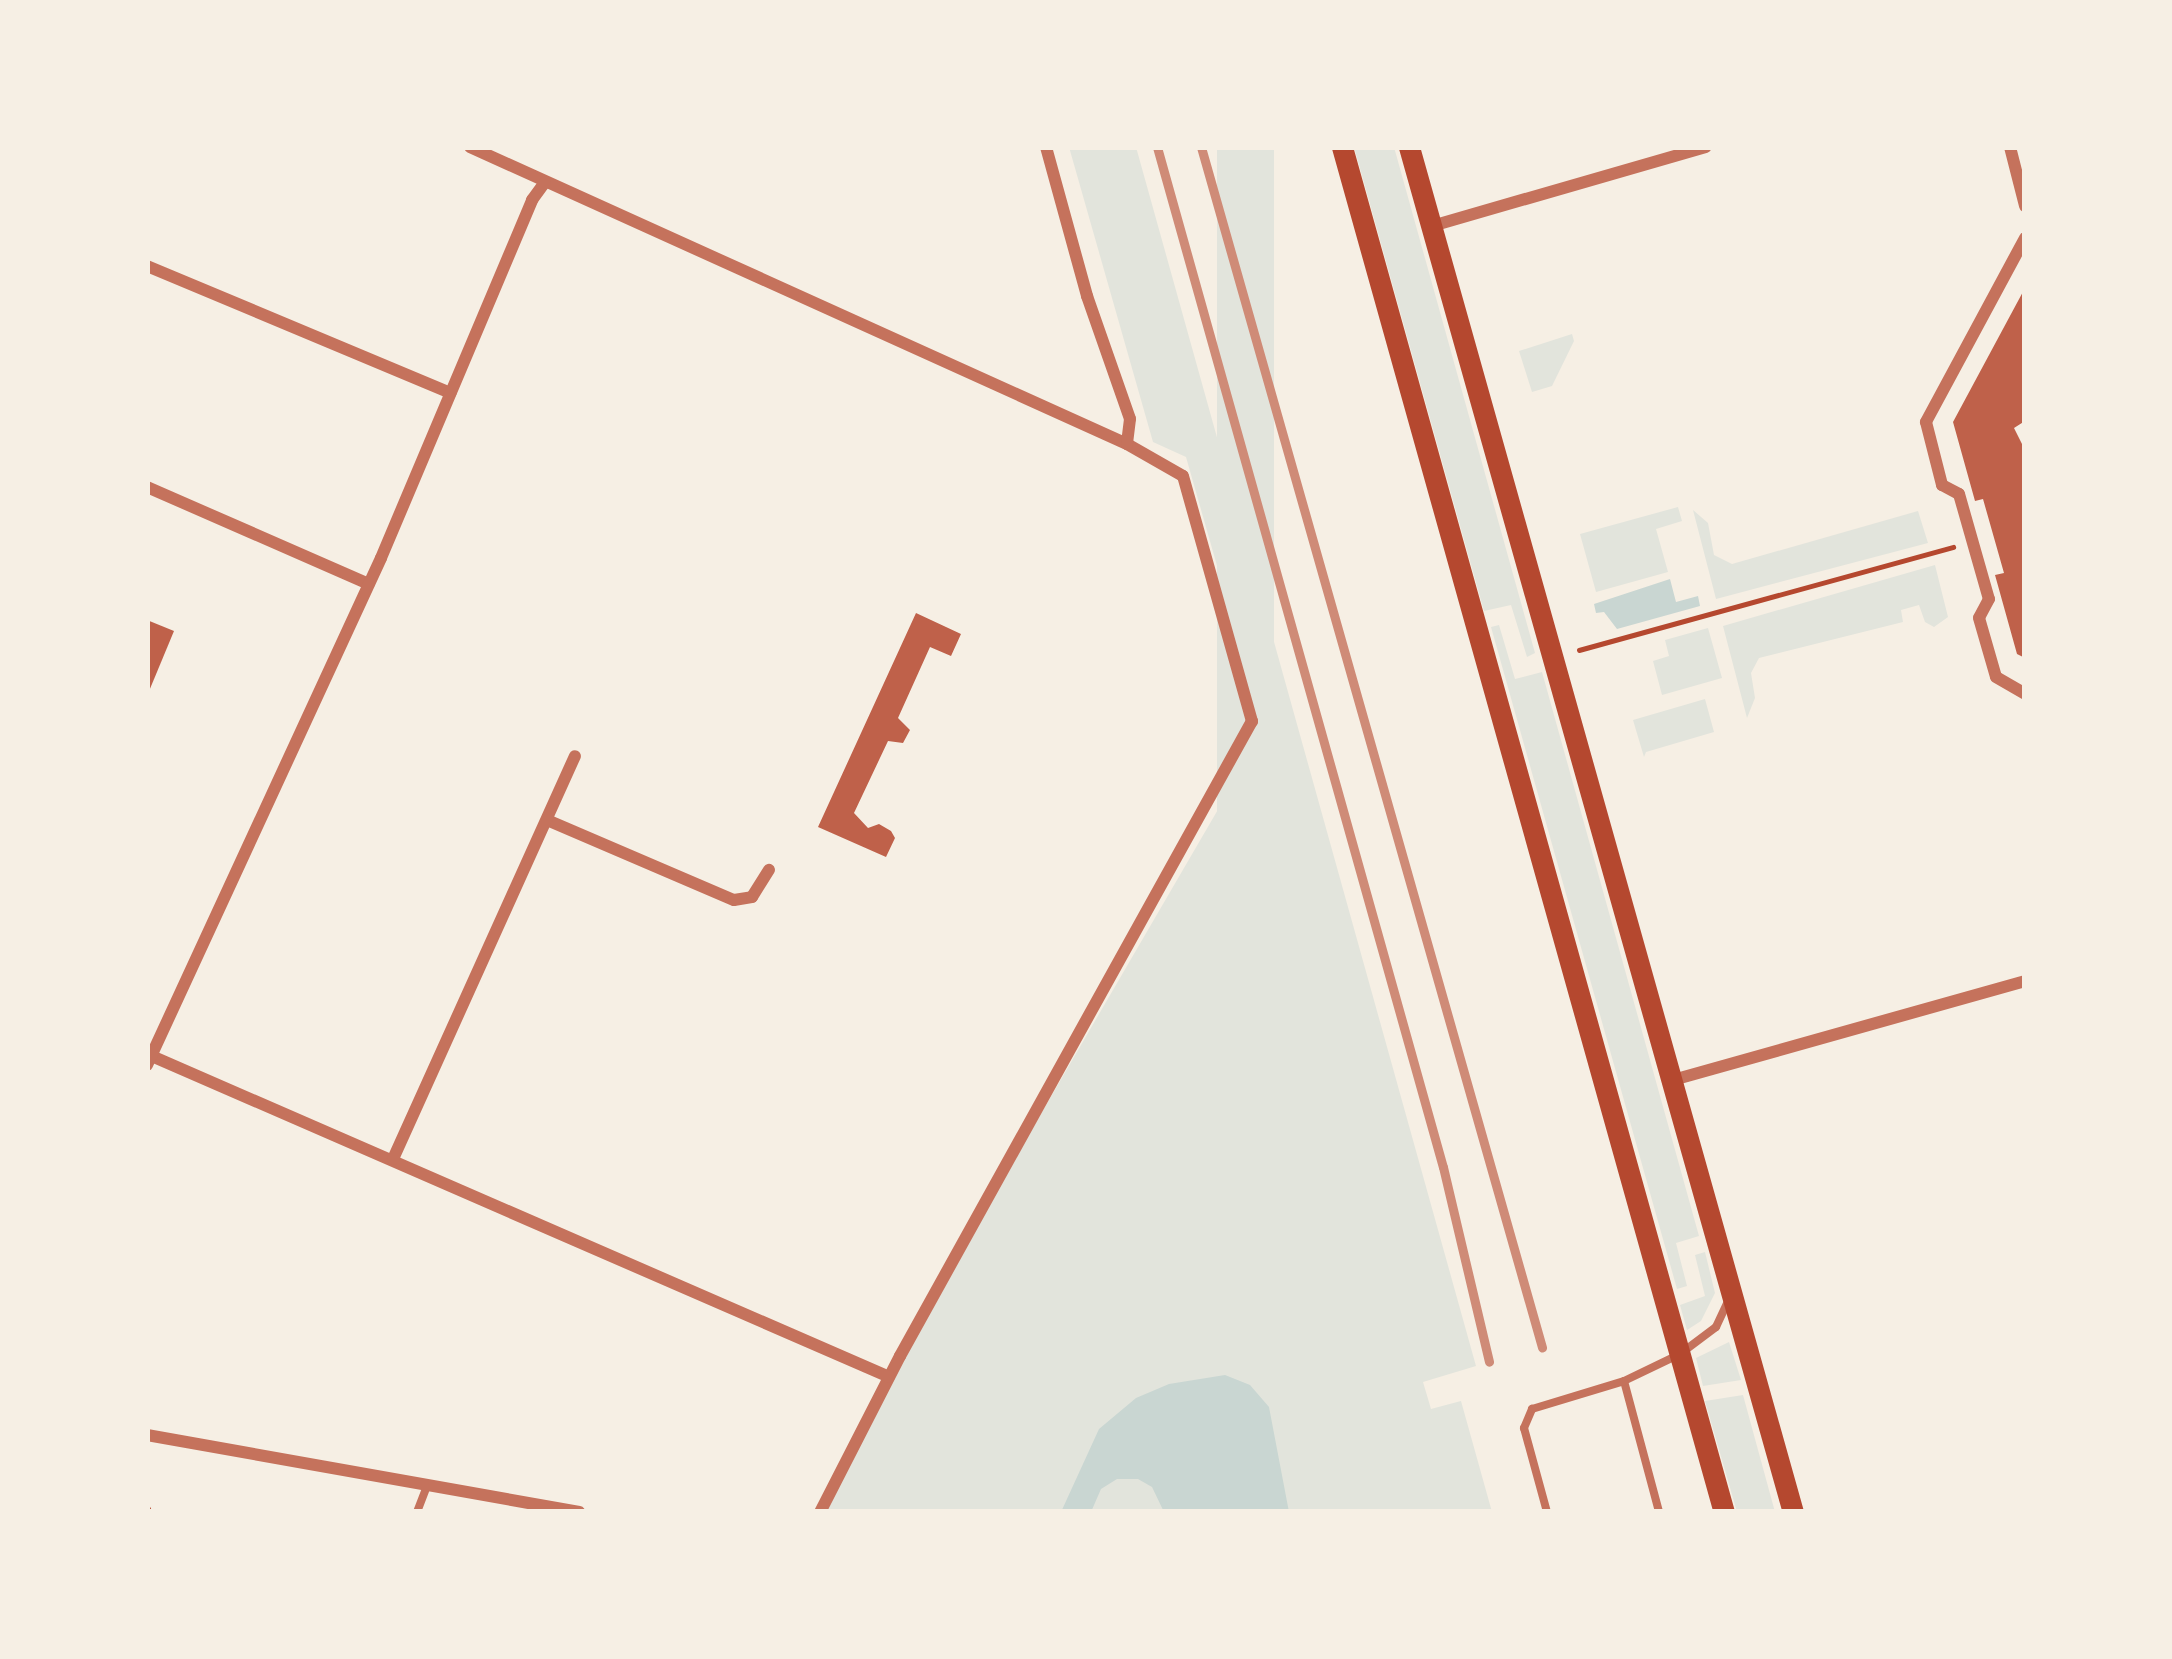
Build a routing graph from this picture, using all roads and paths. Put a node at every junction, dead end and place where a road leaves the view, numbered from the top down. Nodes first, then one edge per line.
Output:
1 (470, 147) edge
2 (1046, 147) edge
3 (1342, 147) edge
4 (1409, 147) edge
5 (1706, 147) edge
6 (2010, 147) edge
7 (545, 182) junction
8 (2025, 206) edge
9 (1432, 226) junction
10 (2025, 238) edge
11 (147, 266) edge
12 (451, 393) junction
13 (1127, 444) junction
14 (147, 487) edge
15 (1973, 542) junction
16 (369, 584) junction
17 (1579, 650) dead end
18 (2025, 694) edge
19 (575, 756) dead end
20 (547, 820) junction
21 (769, 870) dead end
22 (2025, 981) edge
23 (148, 1058) edge
24 (1673, 1080) junction
25 (393, 1160) junction
26 (1731, 1294) junction
27 (1680, 1354) junction
28 (889, 1377) junction
29 (1624, 1381) junction
30 (147, 1435) edge
31 (427, 1486) junction
32 (417, 1512) edge
33 (579, 1512) edge
34 (820, 1512) edge
35 (1547, 1512) edge
36 (1659, 1512) edge
37 (1724, 1512) edge
38 (1793, 1512) edge

1 - 7 street
2 - 13 street
3 - 27 main road
4 - 9 main road
5 - 9 street
6 - 8 street
7 - 12 street
7 - 13 street
9 - 24 main road
10 - 15 street
11 - 12 street
12 - 16 street
13 - 28 street
14 - 16 street
15 - 17 path
15 - 18 street
16 - 23 street
19 - 20 street
20 - 21 street
20 - 25 street
22 - 24 street
23 - 25 street
24 - 26 main road
25 - 28 street
26 - 27 lane
26 - 38 main road
27 - 29 lane
27 - 37 main road
28 - 34 street
29 - 35 lane
29 - 36 lane
30 - 31 street
31 - 32 lane
31 - 33 street

